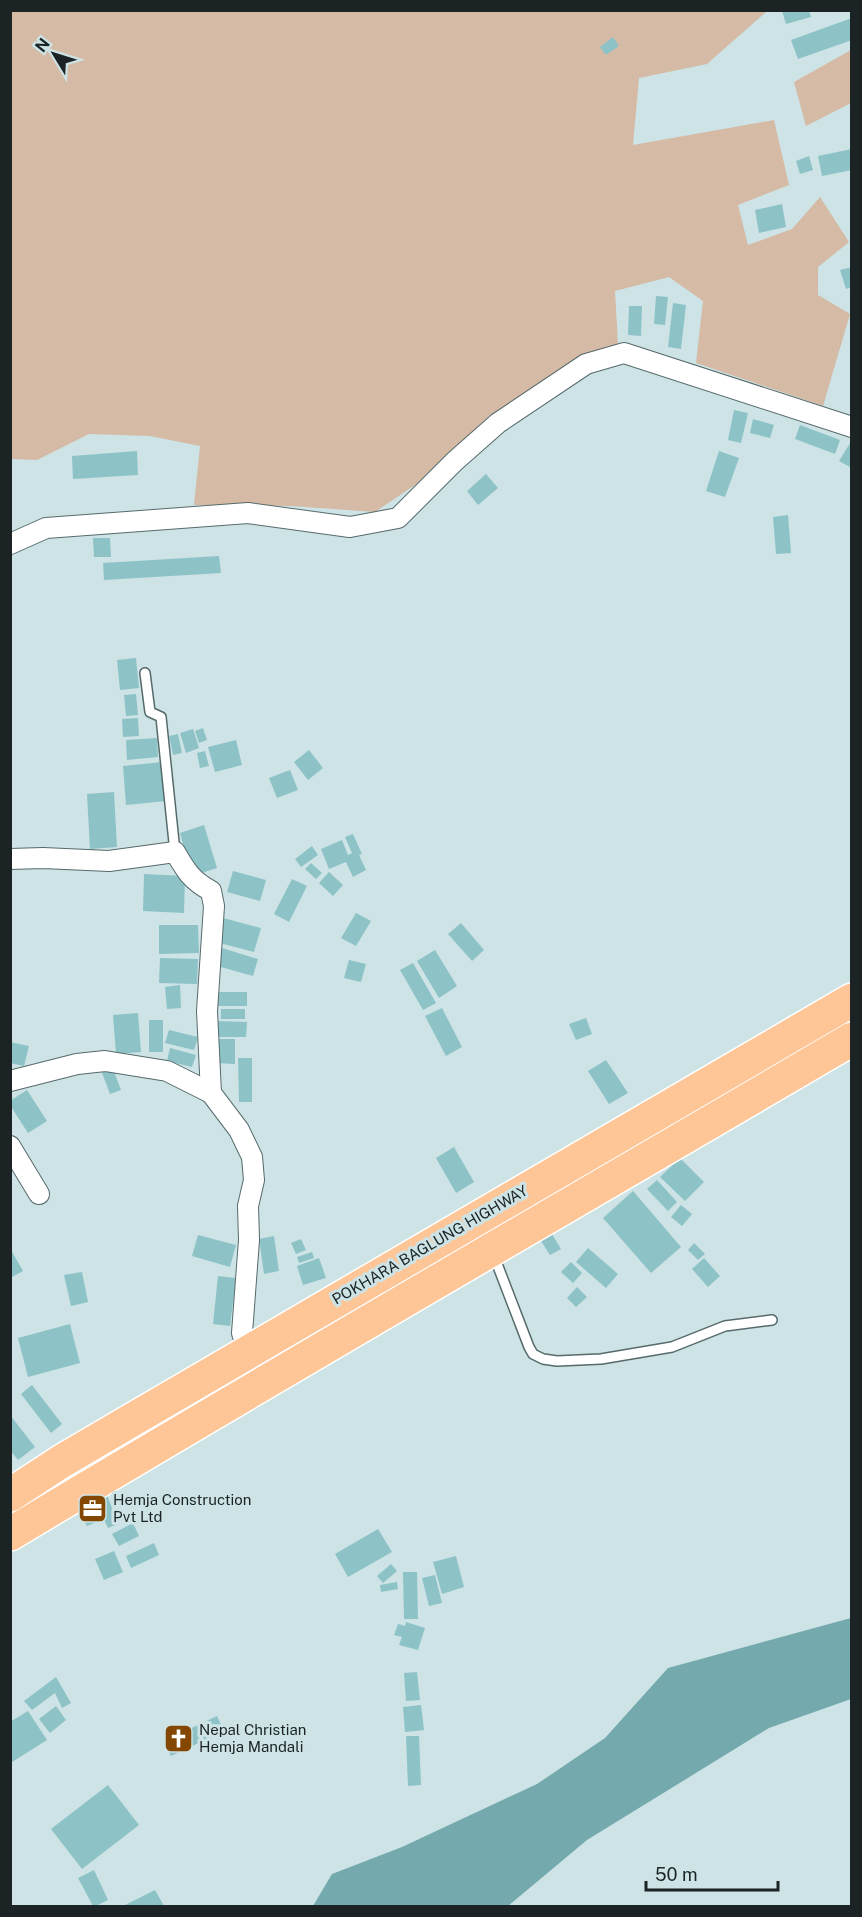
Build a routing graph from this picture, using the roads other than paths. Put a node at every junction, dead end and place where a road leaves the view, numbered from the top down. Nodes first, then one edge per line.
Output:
1 (852, 427) edge
2 (10, 544) edge
3 (146, 674) dead end
4 (175, 852) junction
5 (10, 859) edge
6 (852, 1000) edge
7 (852, 1039) edge
8 (10, 1081) edge
9 (210, 1093) junction
10 (10, 1146) edge
11 (39, 1194) dead end
12 (492, 1251) junction
13 (772, 1320) dead end
14 (248, 1352) junction
15 (10, 1495) edge
16 (10, 1534) edge

1 - 2 street
3 - 4 lane
4 - 5 street
4 - 9 street
6 - 14 highway, POKHARA BAGLUNG HIGHWAY
7 - 12 highway
8 - 9 street
9 - 14 street
10 - 11 street
12 - 13 lane
12 - 16 highway
14 - 15 highway, POKHARA BAGLUNG HIGHWAY

